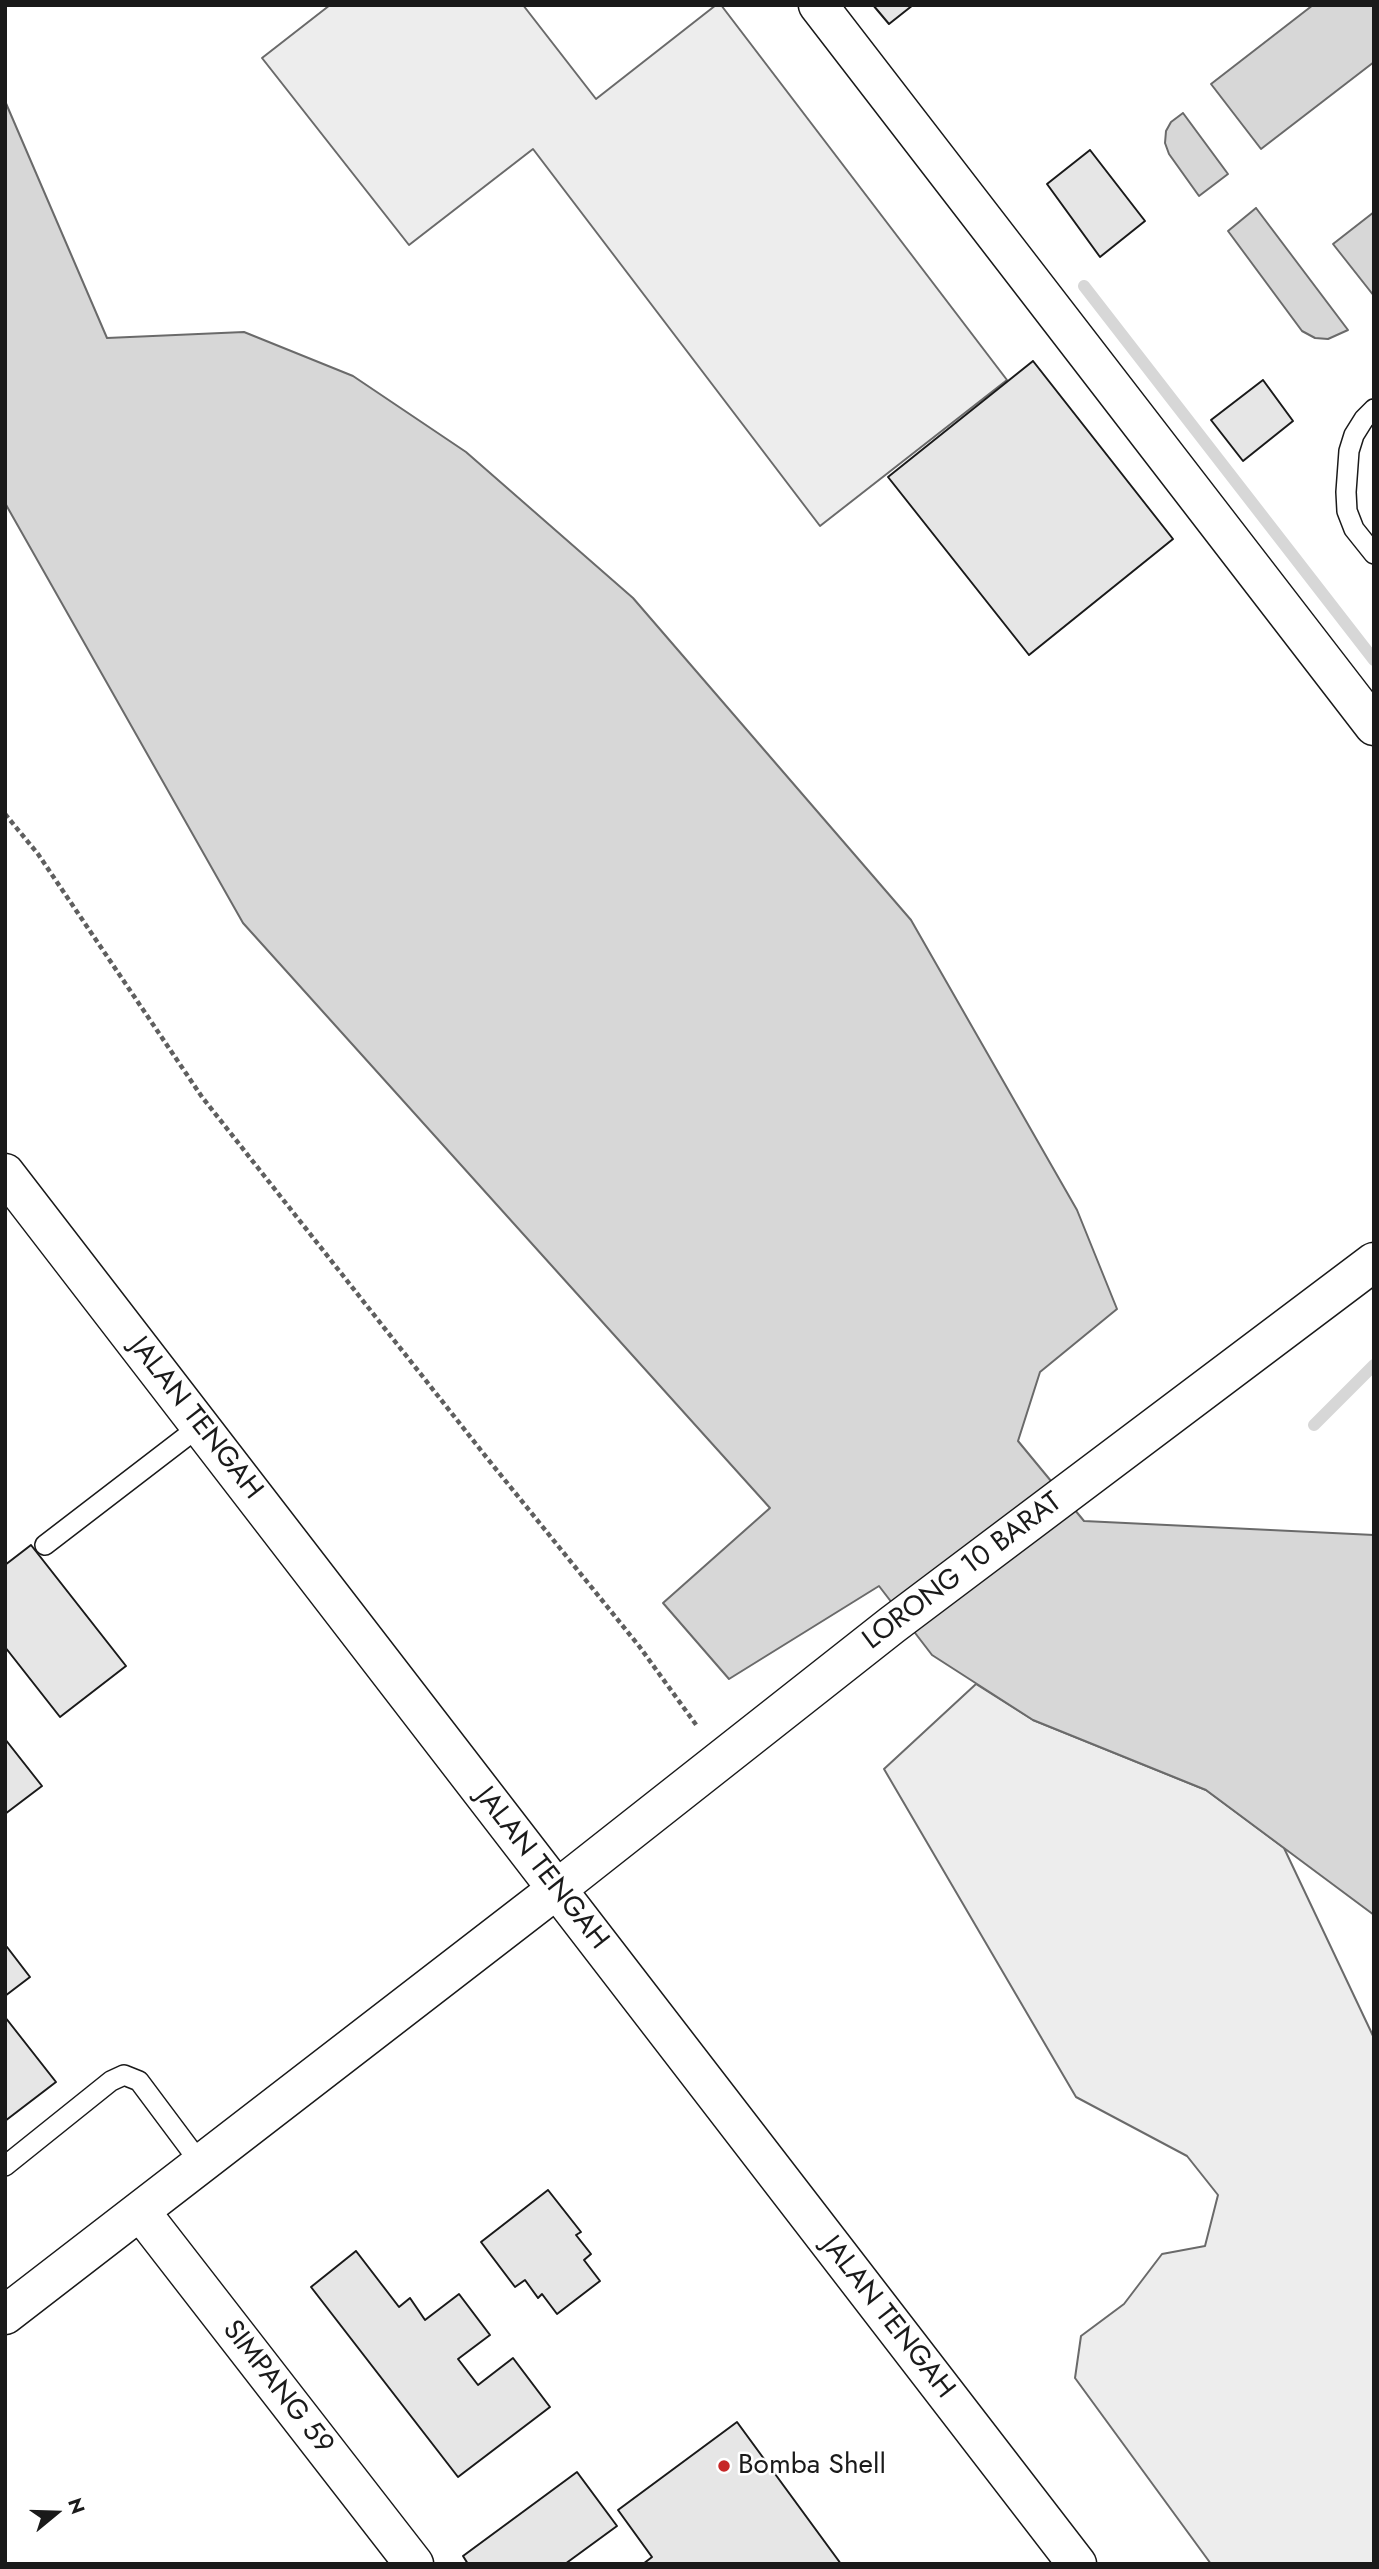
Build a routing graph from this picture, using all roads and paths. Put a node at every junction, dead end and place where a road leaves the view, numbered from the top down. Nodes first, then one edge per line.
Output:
1 (818, 5) edge
2 (1374, 409) edge
3 (1374, 554) edge
4 (1374, 726) edge
5 (5, 814) edge
6 (5, 1174) edge
7 (1374, 1262) edge
8 (200, 1426) junction
9 (46, 1545) dead end
10 (722, 1760) junction
11 (557, 1889) junction
12 (201, 2164) junction
13 (5, 2166) edge
14 (140, 2211) junction
15 (5, 2315) edge
16 (414, 2564) edge
17 (1077, 2564) edge

1 - 4 street
2 - 3 lane
5 - 10 path
6 - 8 street, JALAN TENGAH
7 - 10 street, LORONG 10 BARAT
8 - 9 lane
8 - 11 street, JALAN TENGAH
10 - 11 street, LORONG 10 BARAT
11 - 12 street, LORONG 10 BARAT
11 - 17 street, JALAN TENGAH
12 - 13 lane
12 - 14 street, LORONG 10 BARAT
14 - 15 street, LORONG 10 BARAT
14 - 16 street, SIMPANG 59

